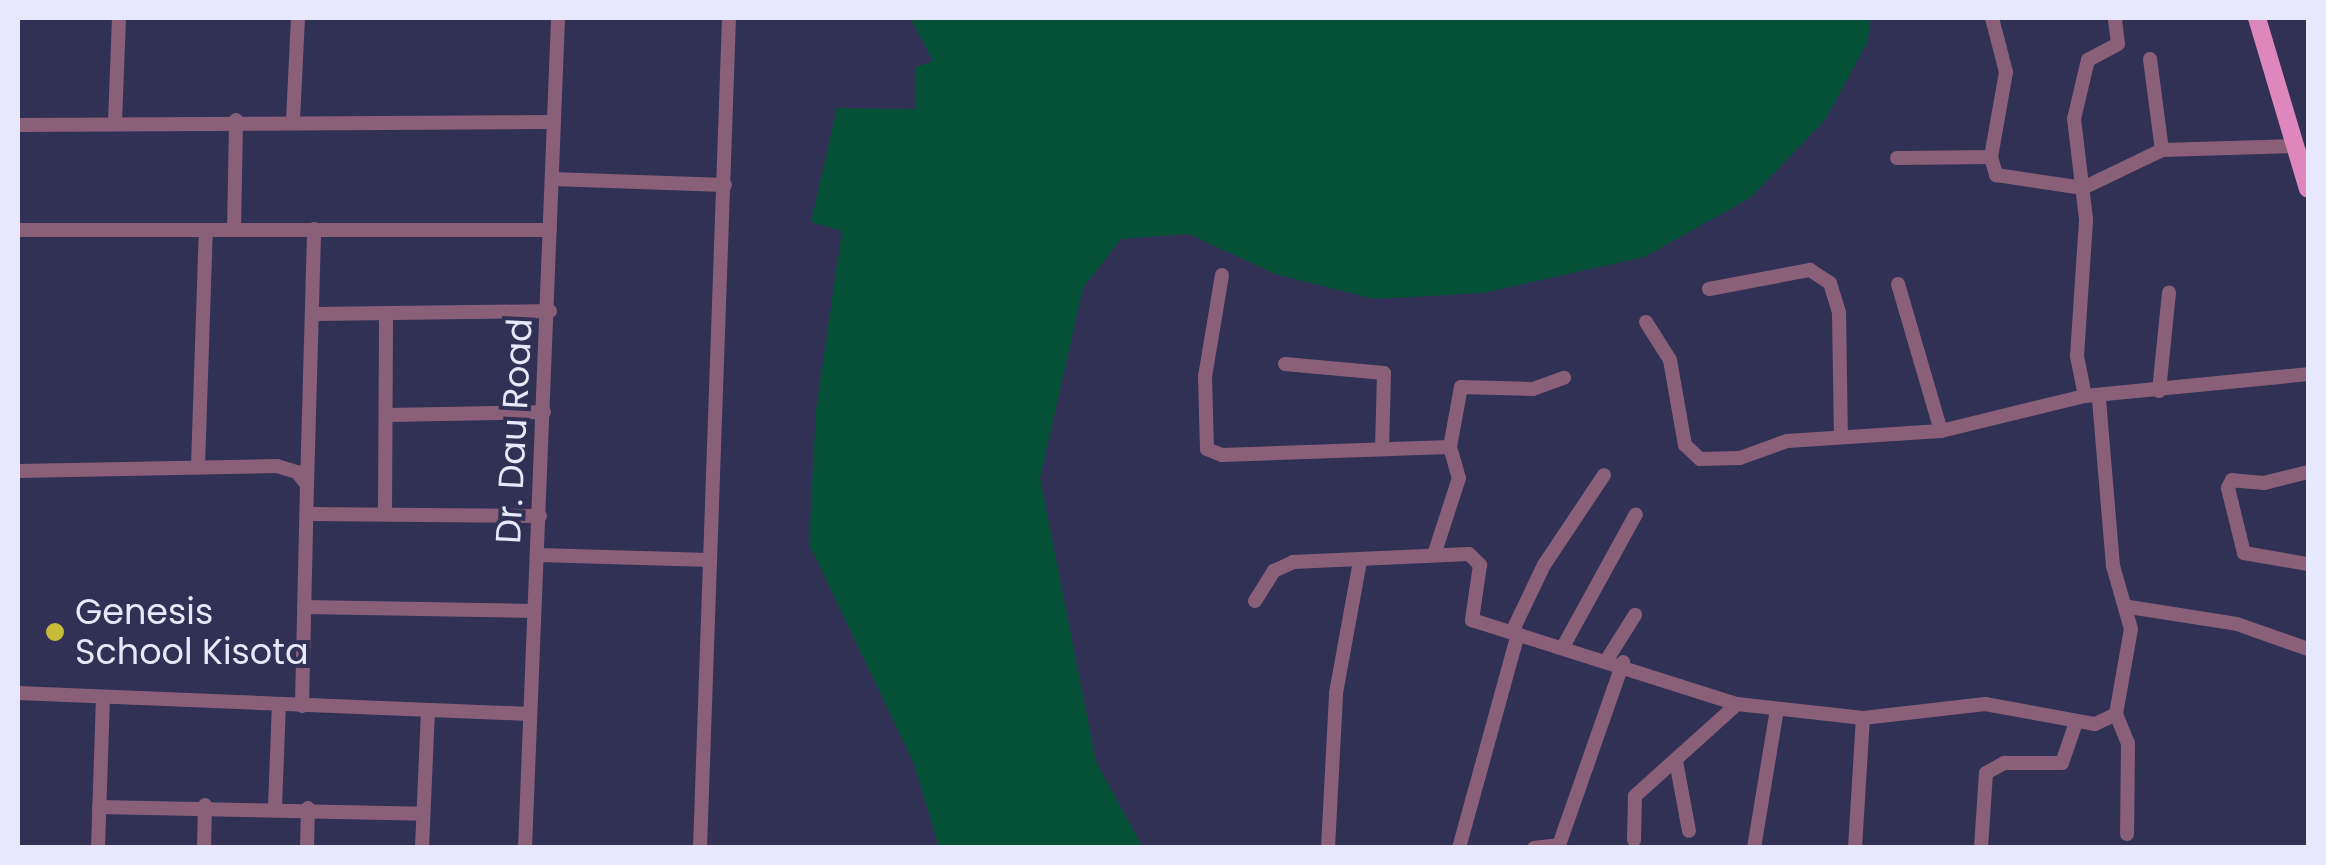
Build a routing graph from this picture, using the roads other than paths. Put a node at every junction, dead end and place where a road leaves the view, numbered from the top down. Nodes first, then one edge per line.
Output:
1 (119, 18) edge
2 (298, 18) edge
3 (558, 18) edge
4 (728, 18) edge
5 (1992, 18) edge
6 (2114, 18) edge
7 (2256, 18) edge
8 (2150, 59) dead end
9 (236, 120) junction
10 (293, 120) junction
11 (115, 122) junction
12 (552, 122) junction
13 (18, 124) edge
14 (2294, 146) junction
15 (2162, 150) junction
16 (1991, 157) junction
17 (1897, 158) dead end
18 (552, 179) junction
19 (724, 185) junction
20 (2083, 188) junction
21 (2308, 189) edge
22 (234, 229) junction
23 (314, 229) junction
24 (18, 230) edge
25 (550, 230) junction
26 (206, 231) junction
27 (1222, 275) dead end
28 (1898, 284) dead end
29 (1709, 289) dead end
30 (2169, 293) dead end
31 (550, 310) junction
32 (314, 314) junction
33 (386, 316) junction
34 (1646, 322) dead end
35 (1285, 364) dead end
36 (2308, 374) edge
37 (1564, 378) dead end
38 (2159, 391) junction
39 (2092, 397) junction
40 (544, 412) junction
41 (388, 416) junction
42 (1941, 431) junction
43 (1841, 436) junction
44 (1450, 446) junction
45 (1382, 448) junction
46 (198, 466) junction
47 (18, 471) edge
48 (2308, 472) edge
49 (1604, 475) dead end
50 (307, 485) junction
51 (307, 514) junction
52 (385, 514) junction
53 (1636, 514) dead end
54 (540, 516) junction
55 (538, 555) junction
56 (1434, 555) junction
57 (710, 560) junction
58 (1360, 561) junction
59 (2308, 564) edge
60 (1255, 601) dead end
61 (304, 608) junction
62 (2129, 608) junction
63 (534, 611) junction
64 (1635, 616) dead end
65 (1515, 633) junction
66 (1564, 645) junction
67 (2308, 649) edge
68 (1616, 660) junction
69 (18, 693) edge
70 (102, 697) junction
71 (1738, 704) junction
72 (280, 706) junction
73 (302, 706) junction
74 (428, 710) junction
75 (529, 714) junction
76 (1776, 714) junction
77 (2116, 714) junction
78 (1862, 718) junction
79 (2075, 726) junction
80 (1676, 760) junction
81 (205, 805) junction
82 (100, 806) junction
83 (275, 807) junction
84 (308, 808) junction
85 (423, 814) junction
86 (1689, 831) dead end
87 (2127, 834) dead end
88 (1634, 840) dead end
89 (1558, 846) edge
90 (98, 848) edge
91 (204, 848) edge
92 (307, 848) edge
93 (422, 848) edge
94 (525, 848) edge
95 (700, 848) edge
96 (1328, 848) edge
97 (1459, 848) edge
98 (1534, 848) edge
99 (1754, 848) edge
100 (1856, 848) edge
101 (1981, 848) edge

1 - 11 street
2 - 10 street
3 - 12 street, Dr. Dau Road
4 - 19 street
5 - 16 street
6 - 20 street
7 - 14 main road
8 - 15 street
9 - 10 street
9 - 11 street
9 - 22 street
10 - 12 street
11 - 13 street
12 - 18 street, Dr. Dau Road
14 - 15 street
14 - 21 main road
15 - 20 street
16 - 17 street
16 - 20 street
18 - 19 street
18 - 25 street, Dr. Dau Road
19 - 57 street
20 - 39 street
22 - 23 street
22 - 26 street
23 - 25 street
23 - 32 street
24 - 26 street
25 - 31 street, Dr. Dau Road
26 - 46 street
27 - 45 street
28 - 42 street
29 - 43 street
30 - 38 street
31 - 33 street
31 - 40 street, Dr. Dau Road
32 - 33 street
32 - 50 street
33 - 41 street
34 - 43 street
35 - 45 street
36 - 38 street
37 - 44 street
38 - 39 street
39 - 42 street
39 - 62 street
40 - 41 street
40 - 54 street, Dr. Dau Road
41 - 52 street
42 - 43 street
44 - 45 street
44 - 56 street
46 - 47 street
46 - 50 street
48 - 59 street
49 - 65 street
50 - 51 street
51 - 52 street
51 - 61 street
52 - 54 street
53 - 66 street
54 - 55 street, Dr. Dau Road
55 - 57 street
55 - 63 street, Dr. Dau Road
56 - 58 street
56 - 65 street
57 - 95 street
58 - 60 street
58 - 96 street
61 - 63 street
61 - 73 street
62 - 67 street
62 - 77 street
63 - 75 street, Dr. Dau Road
64 - 68 street
65 - 66 street
65 - 97 street
66 - 68 street
68 - 71 street
68 - 89 street
69 - 70 street
70 - 72 street
70 - 82 street
71 - 76 street
71 - 80 street
72 - 73 street
72 - 83 street
73 - 74 street
74 - 75 street
74 - 85 street
75 - 94 street, Dr. Dau Road
76 - 78 street
76 - 99 street
77 - 79 street
77 - 87 street
78 - 79 street
78 - 100 street
79 - 101 street
80 - 86 street
80 - 88 street
81 - 82 street
81 - 83 street
81 - 91 street
82 - 90 street
83 - 84 street
84 - 85 street
84 - 92 street
85 - 93 street
89 - 98 street

